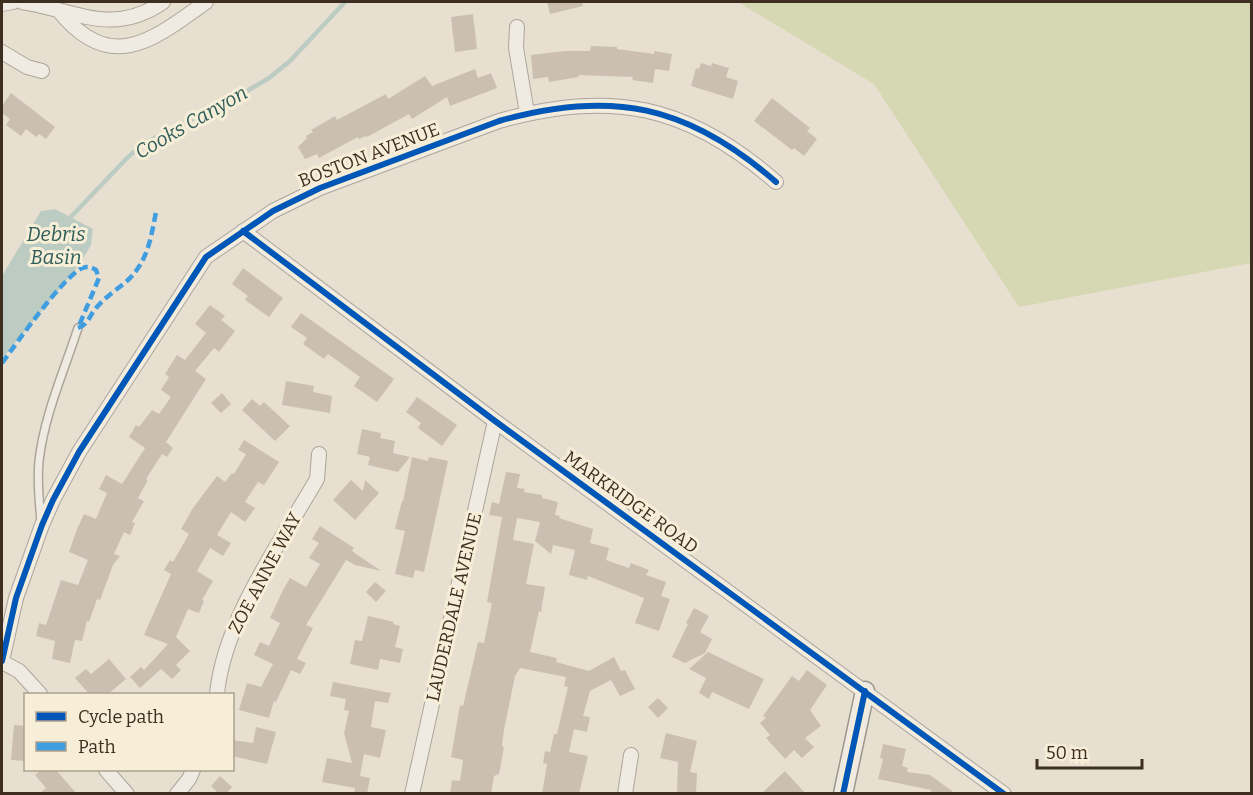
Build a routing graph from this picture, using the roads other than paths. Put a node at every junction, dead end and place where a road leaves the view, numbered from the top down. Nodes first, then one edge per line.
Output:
1 (13, 2) edge
2 (22, 2) edge
3 (163, 2) edge
4 (206, 2) edge
5 (2, 4) edge
6 (59, 11) junction
7 (517, 27) dead end
8 (2, 52) edge
9 (42, 71) dead end
10 (527, 113) junction
11 (776, 182) dead end
12 (243, 231) junction
13 (78, 328) dead end
14 (495, 421) junction
15 (319, 454) dead end
16 (42, 525) junction
17 (6, 623) edge
18 (2, 662) edge
19 (865, 691) junction
20 (39, 693) edge
21 (217, 693) edge
22 (631, 755) dead end
23 (107, 771) edge
24 (193, 771) edge
25 (128, 794) edge
26 (177, 794) edge
27 (412, 794) edge
28 (625, 794) edge
29 (843, 794) edge
30 (1004, 794) edge

1 - 5 street
2 - 6 street
3 - 6 street
4 - 6 street
7 - 10 street
8 - 9 street
10 - 11 street, BOSTON AVENUE
10 - 12 street, BOSTON AVENUE
12 - 14 street, MARKRIDGE ROAD
12 - 16 street, BOSTON AVENUE
13 - 16 lane
14 - 19 street, MARKRIDGE ROAD
14 - 27 street, LAUDERDALE AVENUE
15 - 21 street, ZOE ANNE WAY
16 - 17 street, BOSTON AVENUE
17 - 18 street, BOSTON AVENUE
18 - 20 street
19 - 29 street
19 - 30 street, MARKRIDGE ROAD
22 - 28 street
23 - 25 street
24 - 26 street

